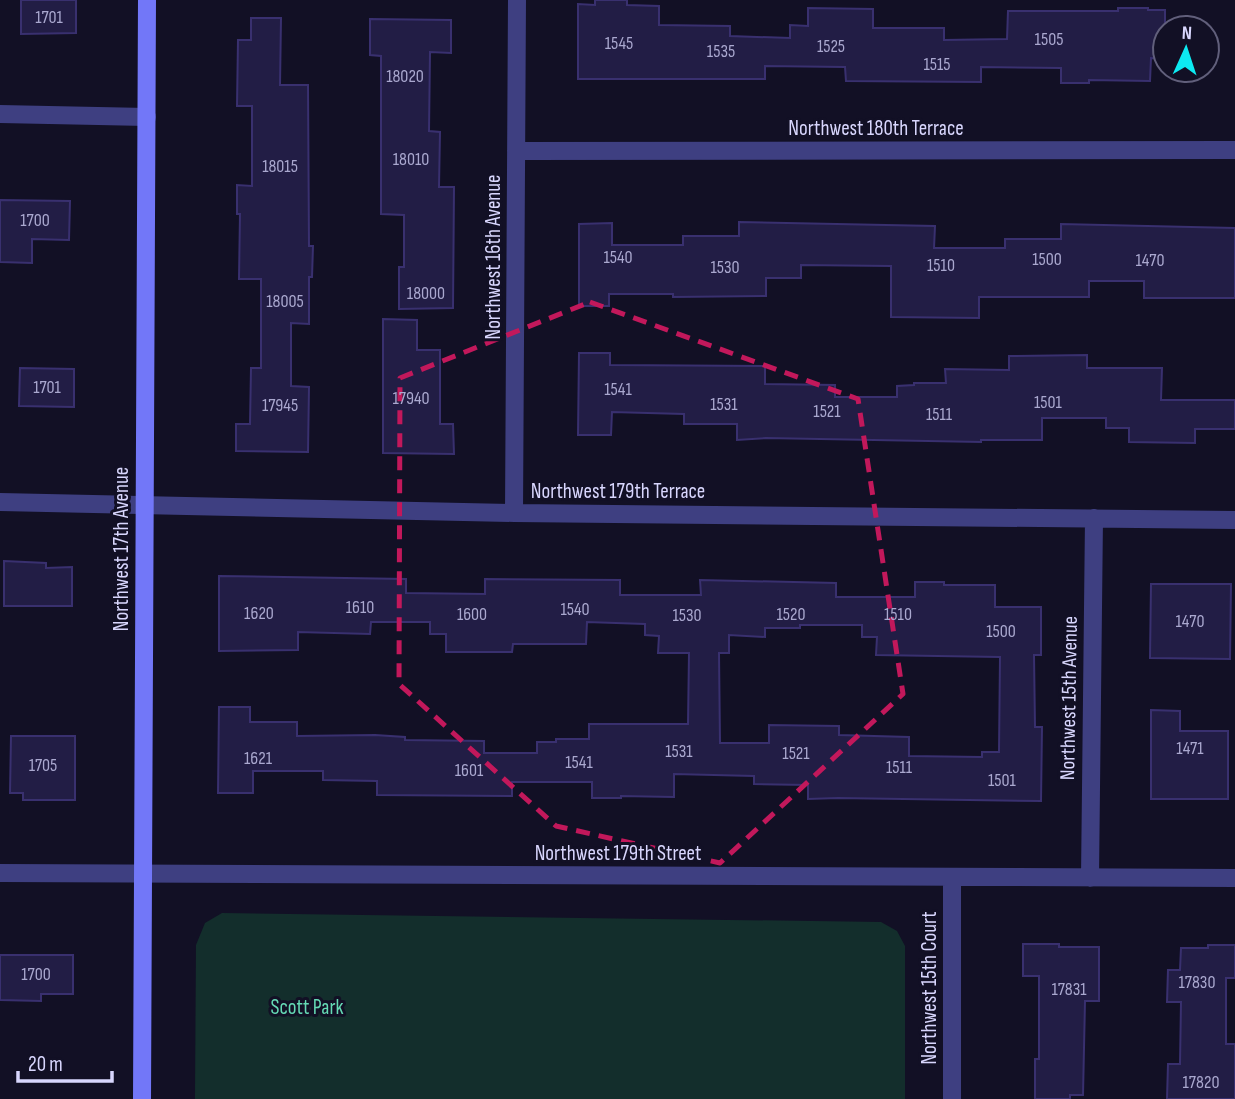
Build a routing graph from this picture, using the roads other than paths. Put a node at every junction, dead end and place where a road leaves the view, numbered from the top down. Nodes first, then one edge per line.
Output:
1 (146, 0) edge
2 (517, 0) edge
3 (0, 114) edge
4 (147, 117) junction
5 (1235, 150) edge
6 (516, 151) junction
7 (0, 502) edge
8 (145, 506) junction
9 (514, 513) junction
10 (1094, 518) junction
11 (1235, 520) edge
12 (0, 873) edge
13 (142, 874) junction
14 (952, 877) junction
15 (1090, 878) junction
16 (1235, 878) edge
17 (142, 1099) edge
18 (952, 1099) edge

1 - 4 street, Northwest 17th Avenue
2 - 6 street, Northwest 16th Avenue
3 - 4 street
4 - 8 street, Northwest 17th Avenue
5 - 6 street, Northwest 180th Terrace
6 - 9 street, Northwest 16th Avenue
7 - 8 street, Northwest 179th Terrace
8 - 9 street, Northwest 179th Terrace
8 - 13 street, Northwest 17th Avenue
9 - 10 street, Northwest 179th Terrace
10 - 11 street, Northwest 179th Terrace
10 - 15 street, Northwest 15th Avenue
12 - 13 street, Northwest 179th Street
13 - 14 street, Northwest 179th Street
13 - 17 street, Northwest 17th Avenue
14 - 15 street, Northwest 179th Street
14 - 18 street, Northwest 15th Court
15 - 16 street, Northwest 179th Street

